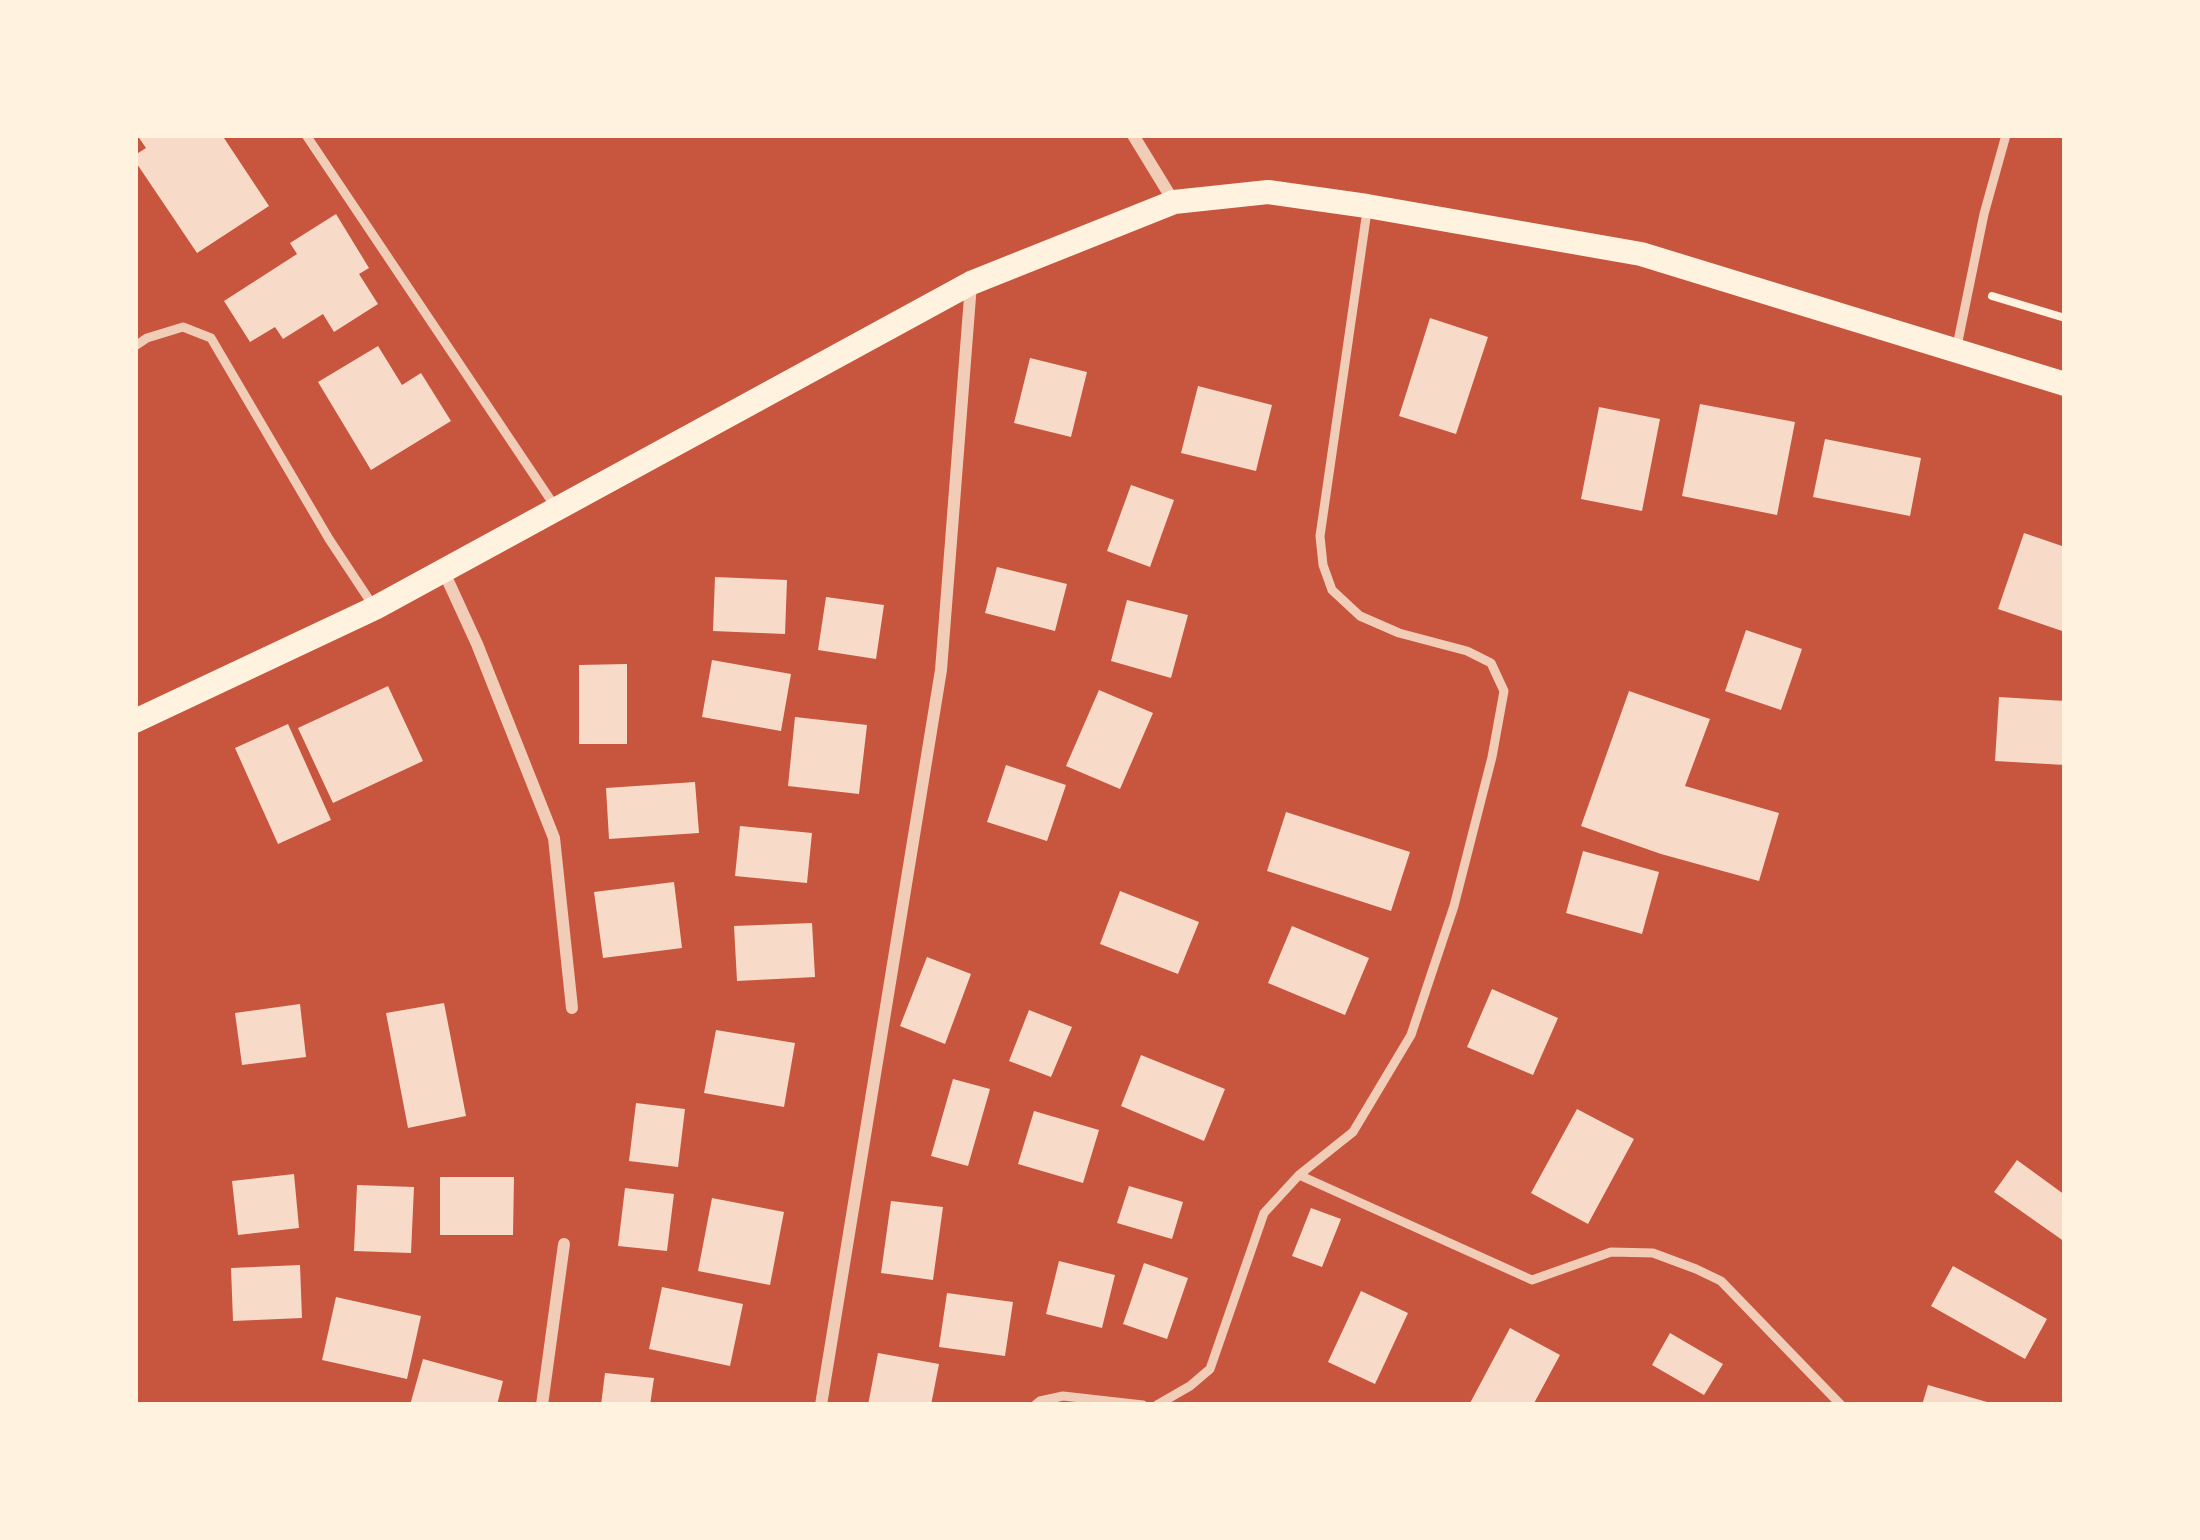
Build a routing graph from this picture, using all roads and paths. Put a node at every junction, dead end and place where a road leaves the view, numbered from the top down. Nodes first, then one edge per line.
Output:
1 (306, 135) edge
2 (1133, 135) edge
3 (2006, 135) edge
4 (1174, 202) junction
5 (1367, 206) junction
6 (971, 283) junction
7 (1969, 289) junction
8 (2065, 318) edge
9 (135, 346) edge
10 (1956, 351) junction
11 (2065, 384) edge
12 (557, 509) junction
13 (443, 569) junction
14 (375, 608) junction
15 (135, 721) edge
16 (572, 1008) dead end
17 (1298, 1175) junction
18 (564, 1244) dead end
19 (542, 1405) edge
20 (821, 1405) edge
21 (1036, 1405) edge
22 (1142, 1405) edge
23 (1157, 1405) edge
24 (1841, 1405) edge

1 - 12 lane
2 - 4 street
3 - 7 lane
4 - 5 main road
4 - 6 main road
5 - 10 main road
5 - 17 lane
6 - 12 main road
6 - 20 street
7 - 8 path
7 - 10 lane
9 - 14 lane
10 - 11 main road
12 - 13 main road
13 - 14 main road
13 - 16 street
14 - 15 main road
17 - 23 lane
17 - 24 lane
18 - 19 street
21 - 22 lane

